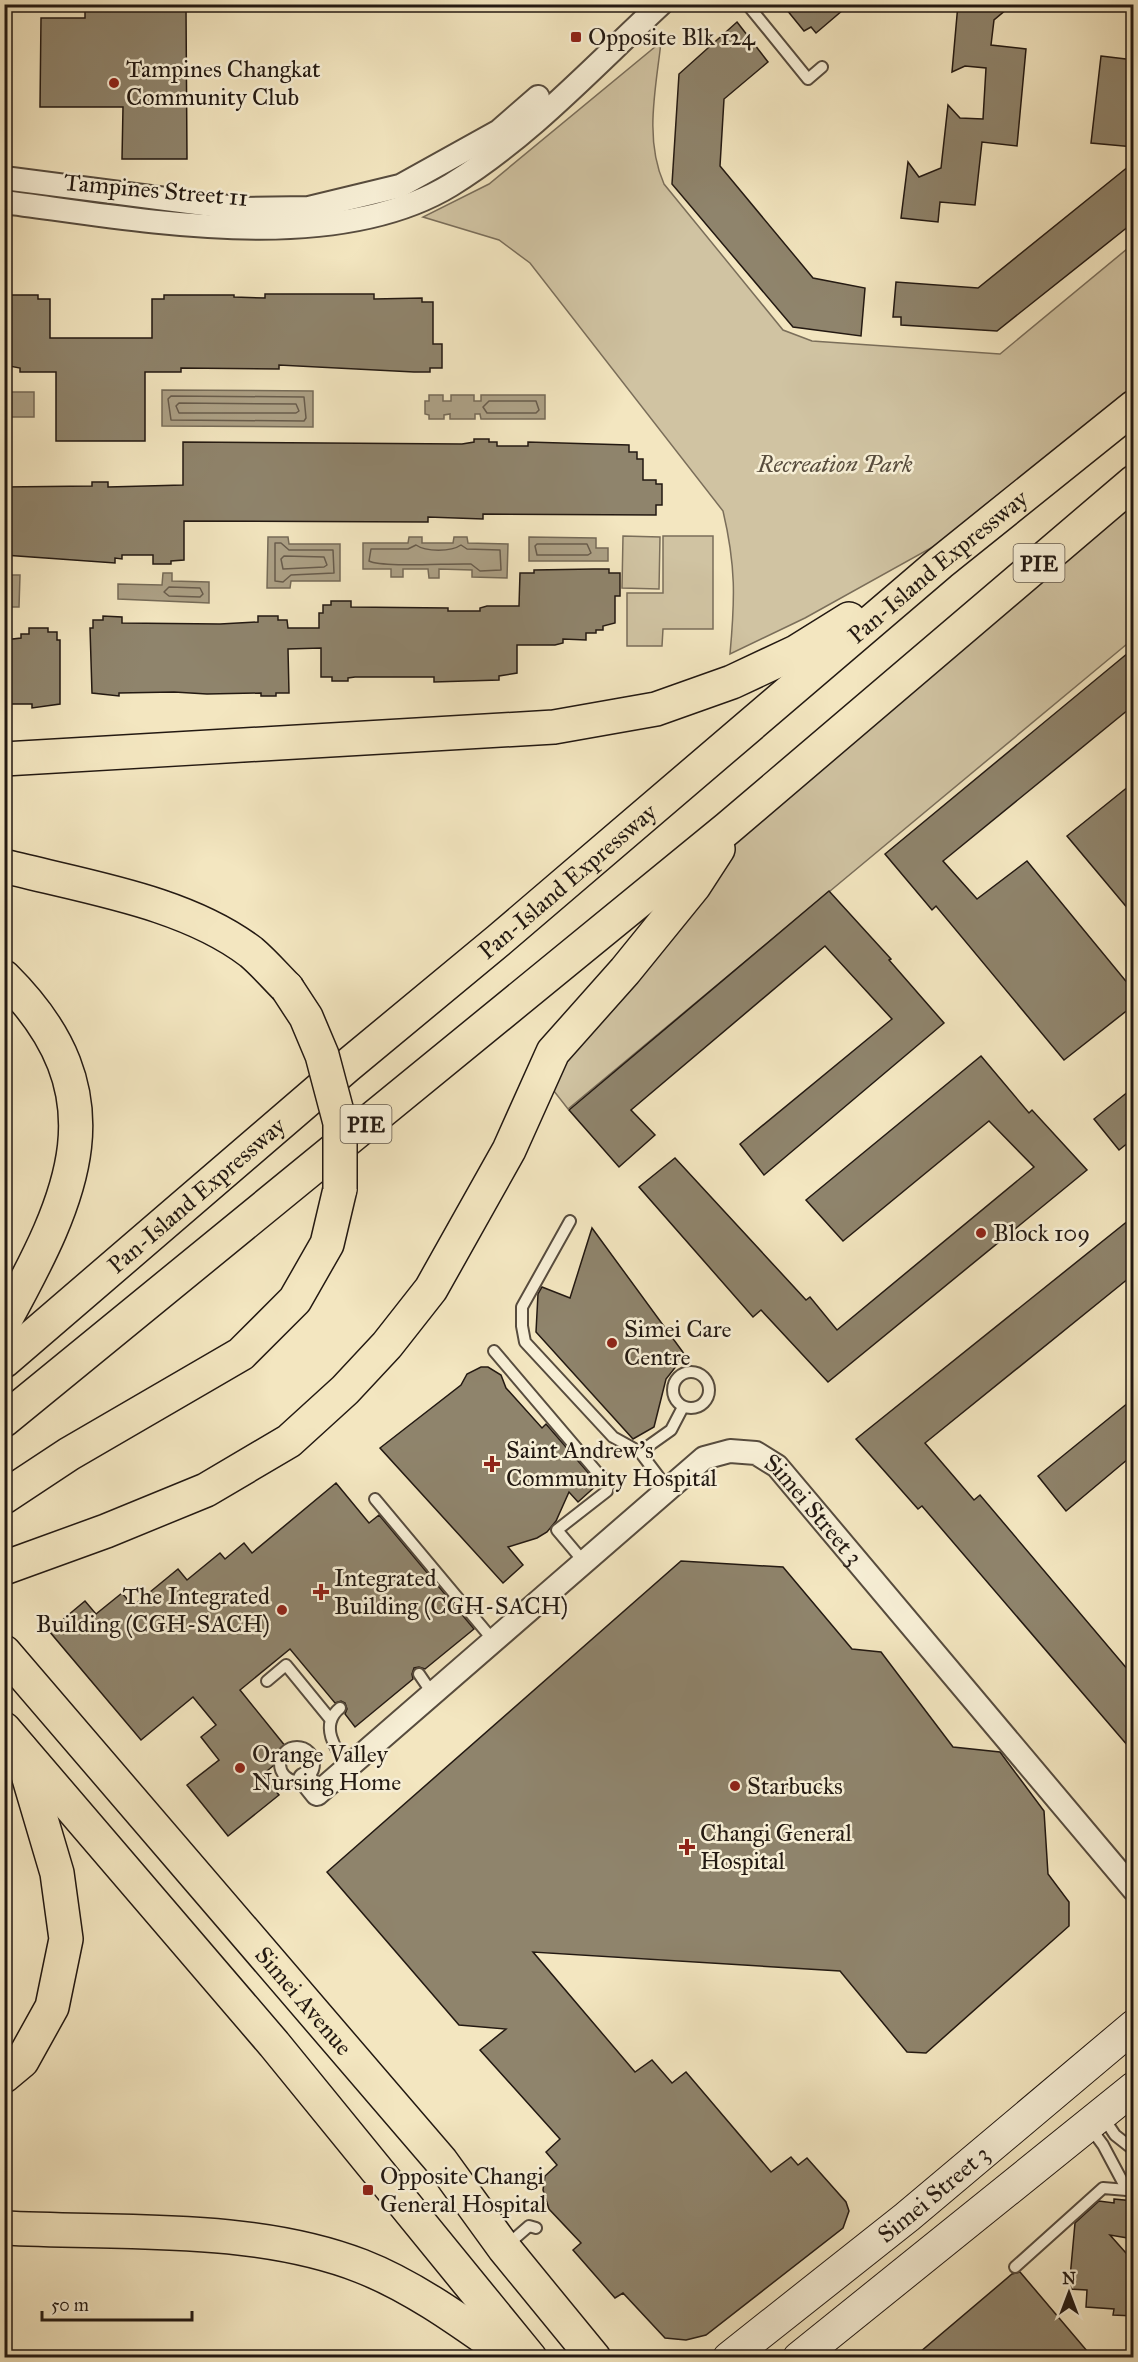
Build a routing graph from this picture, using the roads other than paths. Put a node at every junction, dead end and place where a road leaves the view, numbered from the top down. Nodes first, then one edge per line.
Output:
1 (646, 4) edge
2 (661, 4) edge
3 (747, 4) edge
4 (822, 67) dead end
5 (4, 178) edge
6 (4, 202) edge
7 (311, 216) junction
8 (1134, 407) edge
9 (1134, 482) edge
10 (940, 563) junction
11 (4, 759) edge
12 (728, 828) junction
13 (4, 866) edge
14 (4, 977) edge
15 (570, 1221) dead end
16 (4, 1322) edge
17 (494, 1351) dead end
18 (4, 1361) edge
19 (683, 1407) dead end
20 (4, 1420) edge
21 (640, 1452) junction
22 (668, 1489) junction
23 (4, 1497) edge
24 (375, 1499) dead end
25 (584, 1562) junction
26 (4, 1568) edge
27 (493, 1640) junction
28 (11, 1660) edge
29 (419, 1674) dead end
30 (267, 1681) dead end
31 (432, 1693) junction
32 (340, 1708) dead end
33 (331, 1720) junction
34 (12, 1739) edge
35 (348, 1766) junction
36 (304, 1779) dead end
37 (1134, 1890) edge
38 (1134, 2026) edge
39 (1122, 2047) edge
40 (4, 2076) edge
41 (1134, 2088) edge
42 (1095, 2120) junction
43 (1134, 2150) edge
44 (1130, 2188) edge
45 (4, 2228) edge
46 (536, 2228) dead end
47 (504, 2248) junction
48 (1015, 2267) dead end
49 (513, 2358) edge
50 (530, 2358) edge
51 (594, 2358) edge
52 (729, 2358) edge
53 (799, 2358) edge

1 - 7 street, Tampines Street 11
2 - 7 street, Tampines Street 11
3 - 4 lane
5 - 7 street, Tampines Street 11
6 - 7 street, Tampines Street 11
8 - 10 main road, Pan-Island Expressway / PIE
9 - 12 main road, Pan-Island Expressway / PIE
10 - 11 main road
10 - 18 main road, Pan-Island Expressway / PIE
12 - 20 main road, Pan-Island Expressway / PIE
12 - 26 main road
13 - 23 main road, bridge
14 - 16 main road
15 - 21 lane
17 - 25 lane
19 - 21 lane
21 - 22 lane
22 - 25 street, Simei Street 3
22 - 37 street, Simei Street 3
24 - 27 lane
25 - 27 street, Simei Street 3
27 - 31 street, Simei Street 3
28 - 47 main road, Simei Avenue
29 - 31 lane
30 - 33 lane
31 - 35 street, Simei Street 3
32 - 33 lane
33 - 35 lane
34 - 40 main road
34 - 50 main road, Simei Avenue
35 - 36 street, Simei Street 3
38 - 39 main road, Simei Street 3
39 - 52 main road, Simei Street 3
41 - 42 main road, Simei Street 3
42 - 43 lane
42 - 44 lane
42 - 53 main road, Simei Street 3
44 - 48 lane
45 - 49 main road
46 - 47 lane
47 - 51 main road, Simei Avenue

